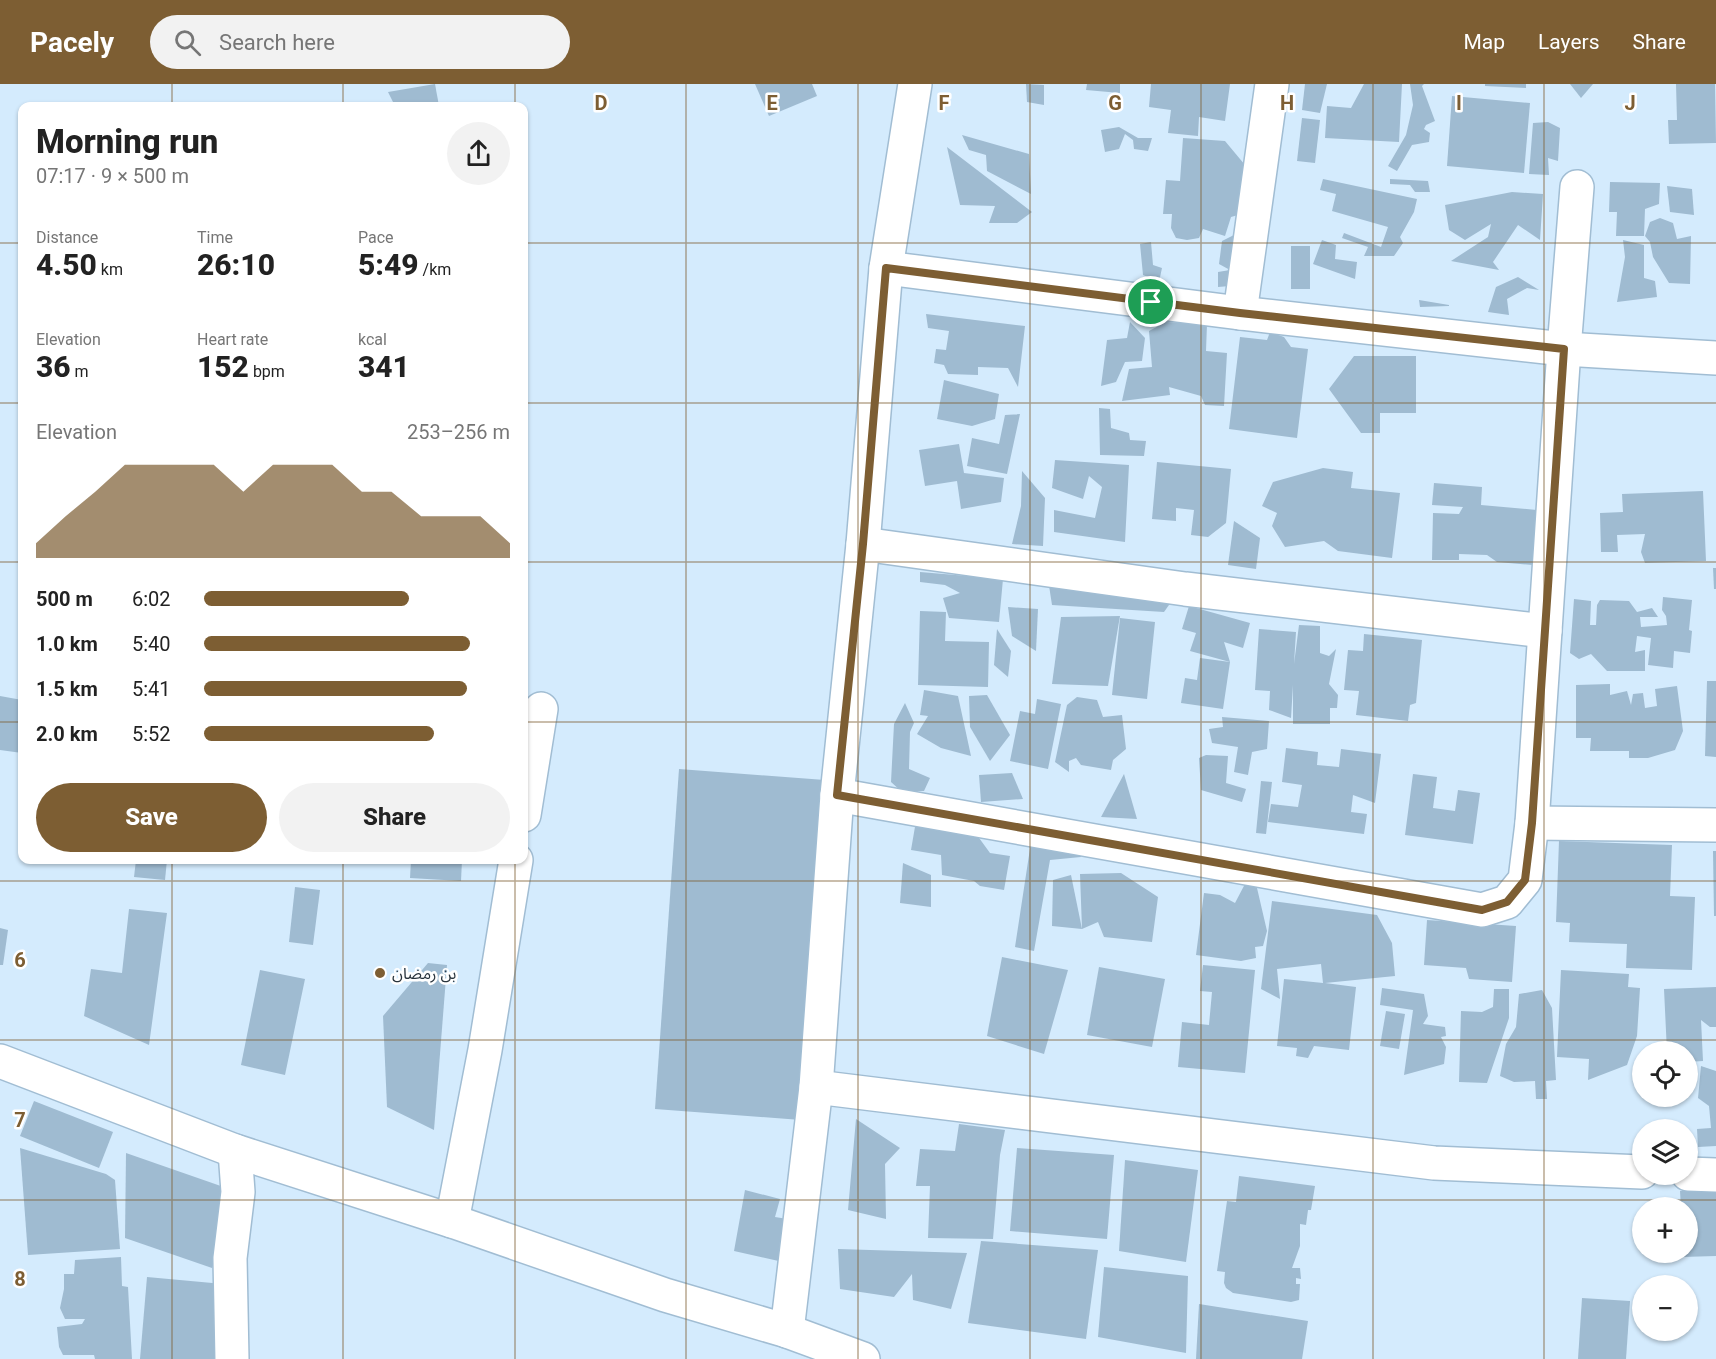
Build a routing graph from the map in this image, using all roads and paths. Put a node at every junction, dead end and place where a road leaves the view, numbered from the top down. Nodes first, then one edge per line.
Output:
1 (915, 84) edge
2 (1272, 84) edge
3 (1577, 187) dead end
4 (886, 268) junction
5 (1240, 313) junction
6 (1564, 349) junction
7 (1716, 358) edge
8 (863, 544) junction
9 (1545, 631) junction
10 (541, 709) dead end
11 (528, 790) edge
12 (837, 795) junction
13 (1532, 823) junction
14 (1716, 825) edge
15 (515, 864) edge
16 (0, 1061) edge
17 (816, 1087) junction
18 (236, 1151) junction
19 (1632, 1172) edge
20 (1698, 1174) edge
21 (1716, 1175) edge
22 (452, 1221) junction
23 (787, 1331) junction
24 (231, 1359) edge
25 (863, 1359) edge

1 - 4 street
2 - 5 street
3 - 6 street
4 - 5 street
4 - 8 street
5 - 6 street
6 - 7 street
6 - 9 street
8 - 9 street
8 - 12 street
9 - 13 street
10 - 11 street
12 - 13 street
12 - 17 street
13 - 14 street
15 - 22 street
16 - 18 street
17 - 19 street
17 - 23 street
18 - 22 street
18 - 24 street
20 - 21 street
22 - 23 street
23 - 25 street

